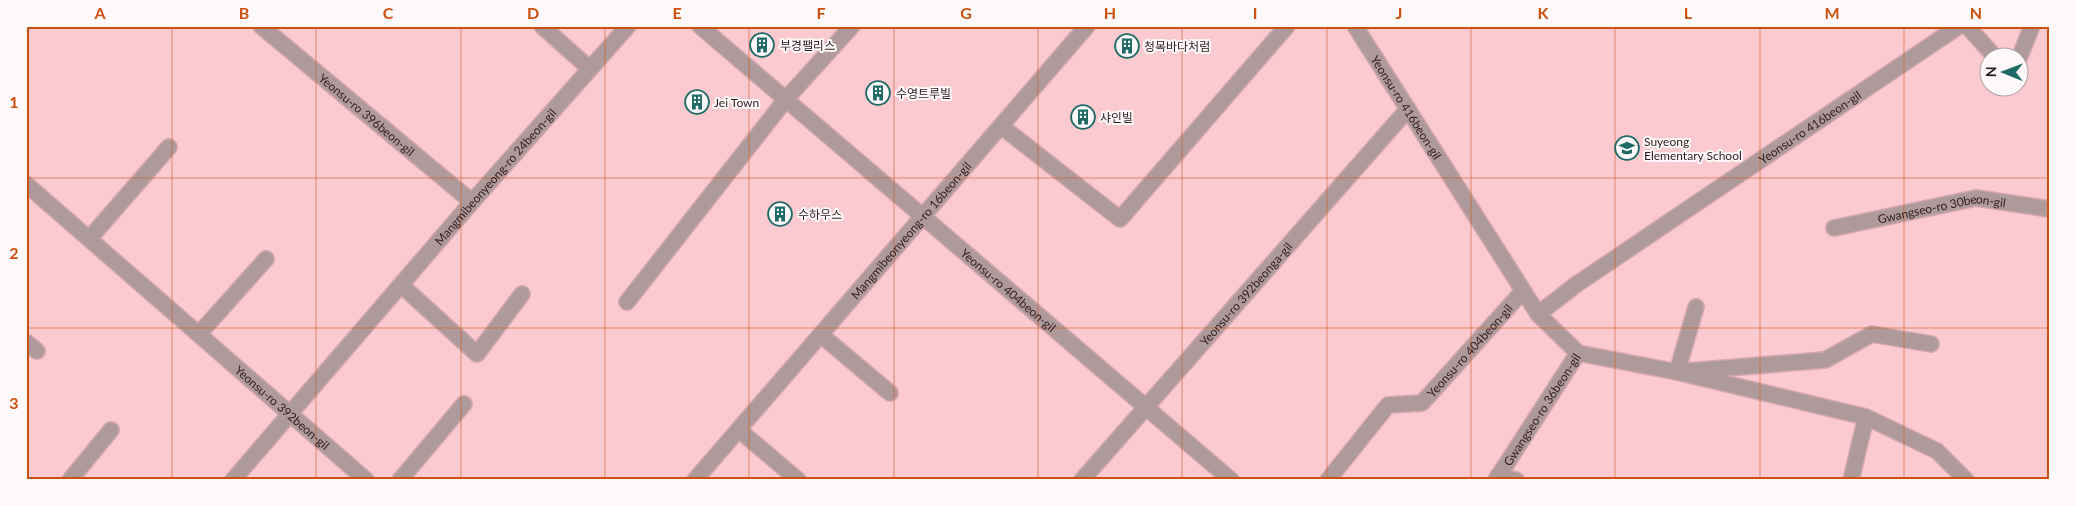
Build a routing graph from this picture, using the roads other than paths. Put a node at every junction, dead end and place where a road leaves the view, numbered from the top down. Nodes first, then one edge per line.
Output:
1 (261, 26) edge
2 (542, 26) edge
3 (628, 26) edge
4 (700, 26) edge
5 (852, 26) edge
6 (1088, 26) edge
7 (1287, 26) edge
8 (1355, 26) edge
9 (1960, 26) edge
10 (1967, 26) edge
11 (2032, 26) edge
12 (1987, 48) edge
13 (2023, 48) edge
14 (590, 69) junction
15 (786, 99) junction
16 (1408, 109) junction
17 (1001, 126) junction
18 (169, 147) dead end
19 (26, 184) edge
20 (472, 202) junction
21 (2050, 209) edge
22 (923, 216) junction
23 (1834, 228) dead end
24 (89, 239) junction
25 (266, 259) dead end
26 (401, 285) junction
27 (1523, 291) junction
28 (522, 294) dead end
29 (627, 302) dead end
30 (1696, 307) dead end
31 (1538, 314) junction
32 (199, 334) junction
33 (821, 335) junction
34 (1931, 344) dead end
35 (1578, 353) junction
36 (1677, 372) junction
37 (890, 393) dead end
38 (464, 404) dead end
39 (1145, 406) junction
40 (290, 414) junction
41 (1866, 417) junction
42 (111, 430) dead end
43 (739, 430) junction
44 (1497, 478) edge
45 (70, 480) edge
46 (232, 480) edge
47 (366, 480) edge
48 (400, 480) edge
49 (695, 480) edge
50 (798, 480) edge
51 (1082, 480) edge
52 (1231, 480) edge
53 (1328, 480) edge
54 (1516, 480) edge
55 (1851, 480) edge
56 (1966, 480) edge

1 - 20 street, Yeonsu-ro 396beon-gil
2 - 14 street
3 - 14 street, Mangmibeonyeong-ro 24beon-gil
4 - 15 street, Yeonsu-ro 404beon-gil
5 - 15 street
6 - 17 street, Mangmibeonyeong-ro 16beon-gil
7 - 17 street
8 - 16 street, Yeonsu-ro 416beon-gil
9 - 31 street, Yeonsu-ro 416beon-gil
10 - 12 street
11 - 13 street
14 - 20 street, Mangmibeonyeong-ro 24beon-gil
15 - 22 street, Yeonsu-ro 404beon-gil
15 - 29 street
16 - 27 street, Yeonsu-ro 416beon-gil
16 - 39 street, Yeonsu-ro 392beonga-gil
17 - 22 street, Mangmibeonyeong-ro 16beon-gil
18 - 24 street
19 - 24 street, Yeonsu-ro 392beon-gil
20 - 26 street, Mangmibeonyeong-ro 24beon-gil
21 - 23 street, Gwangseo-ro 30beon-gil
22 - 33 street, Mangmibeonyeong-ro 16beon-gil
22 - 39 street, Yeonsu-ro 404beon-gil
24 - 32 street, Yeonsu-ro 392beon-gil
25 - 32 street
26 - 28 street
26 - 40 street, Mangmibeonyeong-ro 24beon-gil
27 - 31 street, Yeonsu-ro 416beon-gil
27 - 53 street, Yeonsu-ro 404beon-gil
30 - 36 street
31 - 35 street, Yeonsu-ro 416beon-gil
32 - 40 street, Yeonsu-ro 392beon-gil
33 - 37 street
33 - 43 street, Mangmibeonyeong-ro 16beon-gil
34 - 36 street, Gwangseo-ro 36beon-gil
35 - 36 street, Gwangseo-ro 36beon-gil
35 - 44 street, Gwangseo-ro 36beon-gil
36 - 41 street, Gwangseo-ro 36beon-gil
38 - 48 street
39 - 51 street, Yeonsu-ro 392beonga-gil
39 - 52 street, Yeonsu-ro 404beon-gil
40 - 46 street, Mangmibeonyeong-ro 24beon-gil
40 - 47 street, Yeonsu-ro 392beon-gil
41 - 55 street
41 - 56 street, Gwangseo-ro 36beon-gil
42 - 45 street
43 - 49 street, Mangmibeonyeong-ro 16beon-gil
43 - 50 street
44 - 54 street, Gwangseo-ro 36beon-gil

